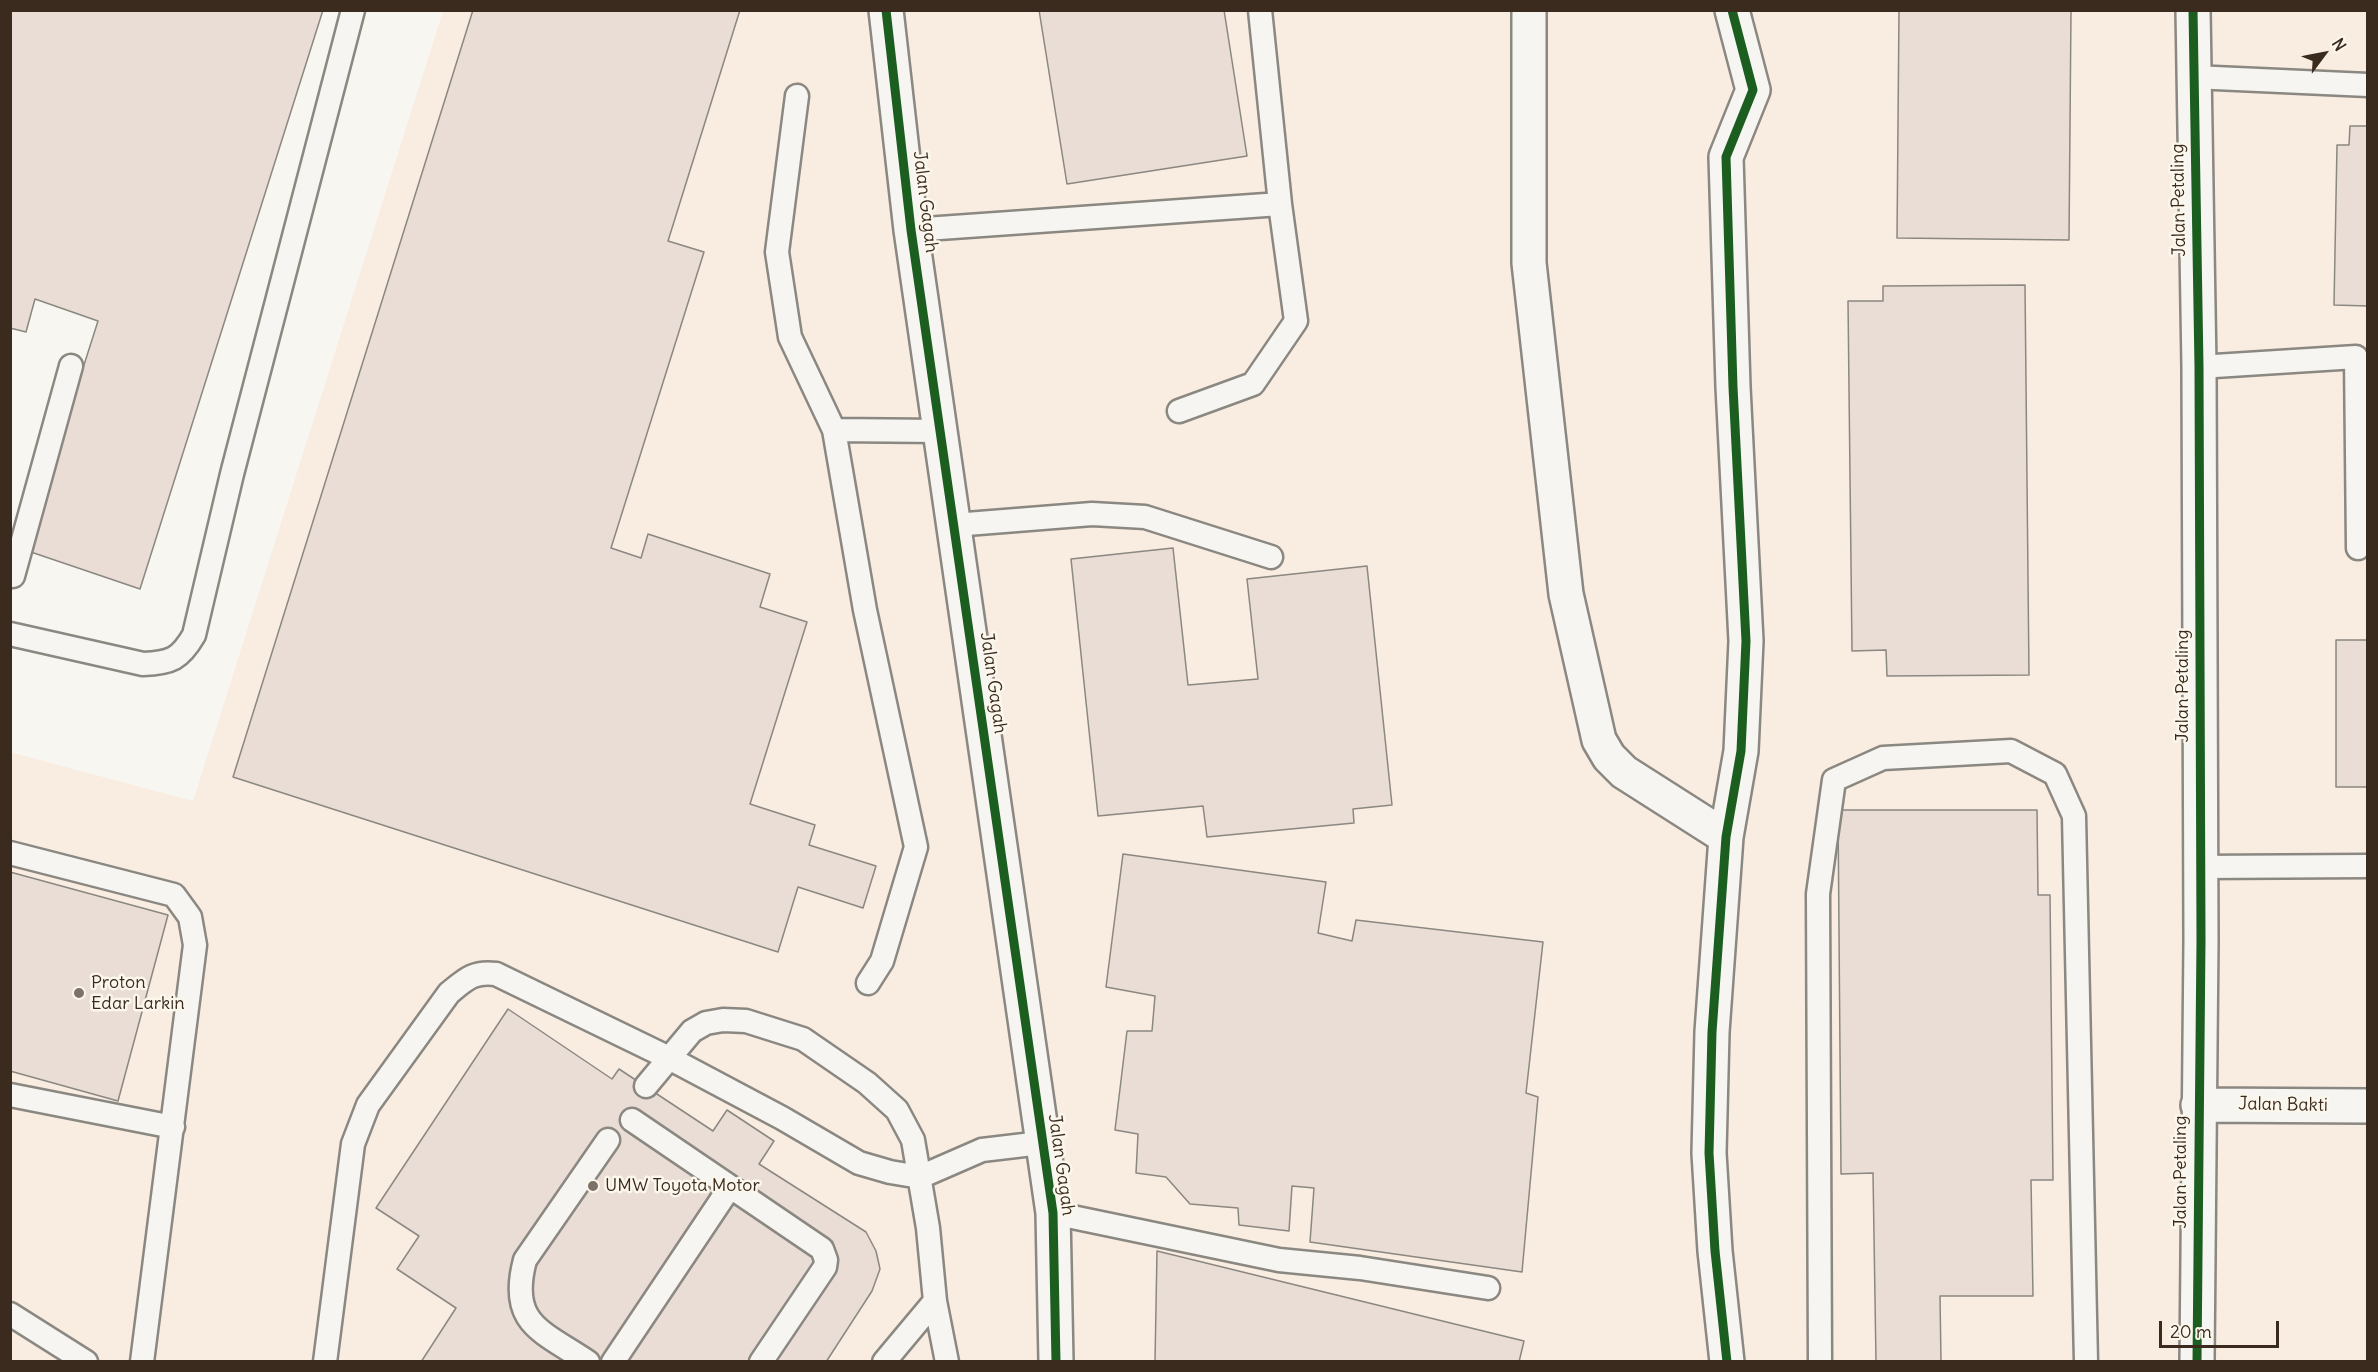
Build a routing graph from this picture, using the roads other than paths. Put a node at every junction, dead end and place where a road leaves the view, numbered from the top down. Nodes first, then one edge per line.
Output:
1 (353, 10) edge
2 (886, 10) edge
3 (1260, 10) edge
4 (1529, 10) edge
5 (1732, 10) edge
6 (2193, 10) edge
7 (2193, 77) junction
8 (2367, 85) edge
9 (797, 96) dead end
10 (1280, 204) junction
11 (911, 230) junction
12 (2362, 357) edge
13 (71, 366) dead end
14 (2199, 367) junction
15 (1179, 411) dead end
16 (834, 430) junction
17 (940, 431) junction
18 (954, 525) junction
19 (2358, 548) dead end
20 (1271, 557) dead end
21 (11, 579) edge
22 (10, 634) edge
23 (1726, 837) junction
24 (10, 853) edge
25 (2367, 866) edge
26 (2200, 867) junction
27 (868, 983) dead end
28 (669, 1058) junction
29 (646, 1086) dead end
30 (10, 1095) edge
31 (2198, 1104) junction
32 (2367, 1106) edge
33 (632, 1120) dead end
34 (174, 1127) junction
35 (608, 1140) dead end
36 (1041, 1143) junction
37 (920, 1177) junction
38 (730, 1187) junction
39 (1053, 1213) junction
40 (1488, 1288) dead end
41 (935, 1301) junction
42 (10, 1314) edge
43 (86, 1362) edge
44 (142, 1362) edge
45 (325, 1362) edge
46 (588, 1362) edge
47 (613, 1362) edge
48 (761, 1362) edge
49 (884, 1362) edge
50 (947, 1362) edge
51 (1056, 1362) edge
52 (1727, 1362) edge
53 (1820, 1362) edge
54 (2086, 1362) edge
55 (2197, 1362) edge

1 - 22 lane
2 - 11 street, Jalan Gagah
3 - 10 lane
4 - 23 street
5 - 23 street
6 - 7 street, Jalan Petaling
7 - 8 lane
7 - 14 street, Jalan Petaling
9 - 16 lane
10 - 11 lane
10 - 15 lane
11 - 17 street, Jalan Gagah
12 - 14 lane
12 - 19 lane
13 - 21 lane
14 - 26 street, Jalan Petaling
16 - 17 lane
16 - 27 lane
17 - 18 street, Jalan Gagah
18 - 20 lane
18 - 36 street, Jalan Gagah
23 - 52 street
24 - 34 lane
25 - 26 lane
26 - 31 street, Jalan Petaling
28 - 29 lane
28 - 37 lane
28 - 37 lane
28 - 45 lane
30 - 34 lane
31 - 32 street, Jalan Bakti
31 - 55 street, Jalan Petaling
33 - 38 lane
34 - 44 lane
35 - 46 lane
36 - 37 lane
36 - 39 street, Jalan Gagah
37 - 41 lane
38 - 47 lane
38 - 48 lane
39 - 40 lane
39 - 51 street, Jalan Gagah
41 - 49 lane
41 - 50 lane
42 - 43 lane
53 - 54 lane

